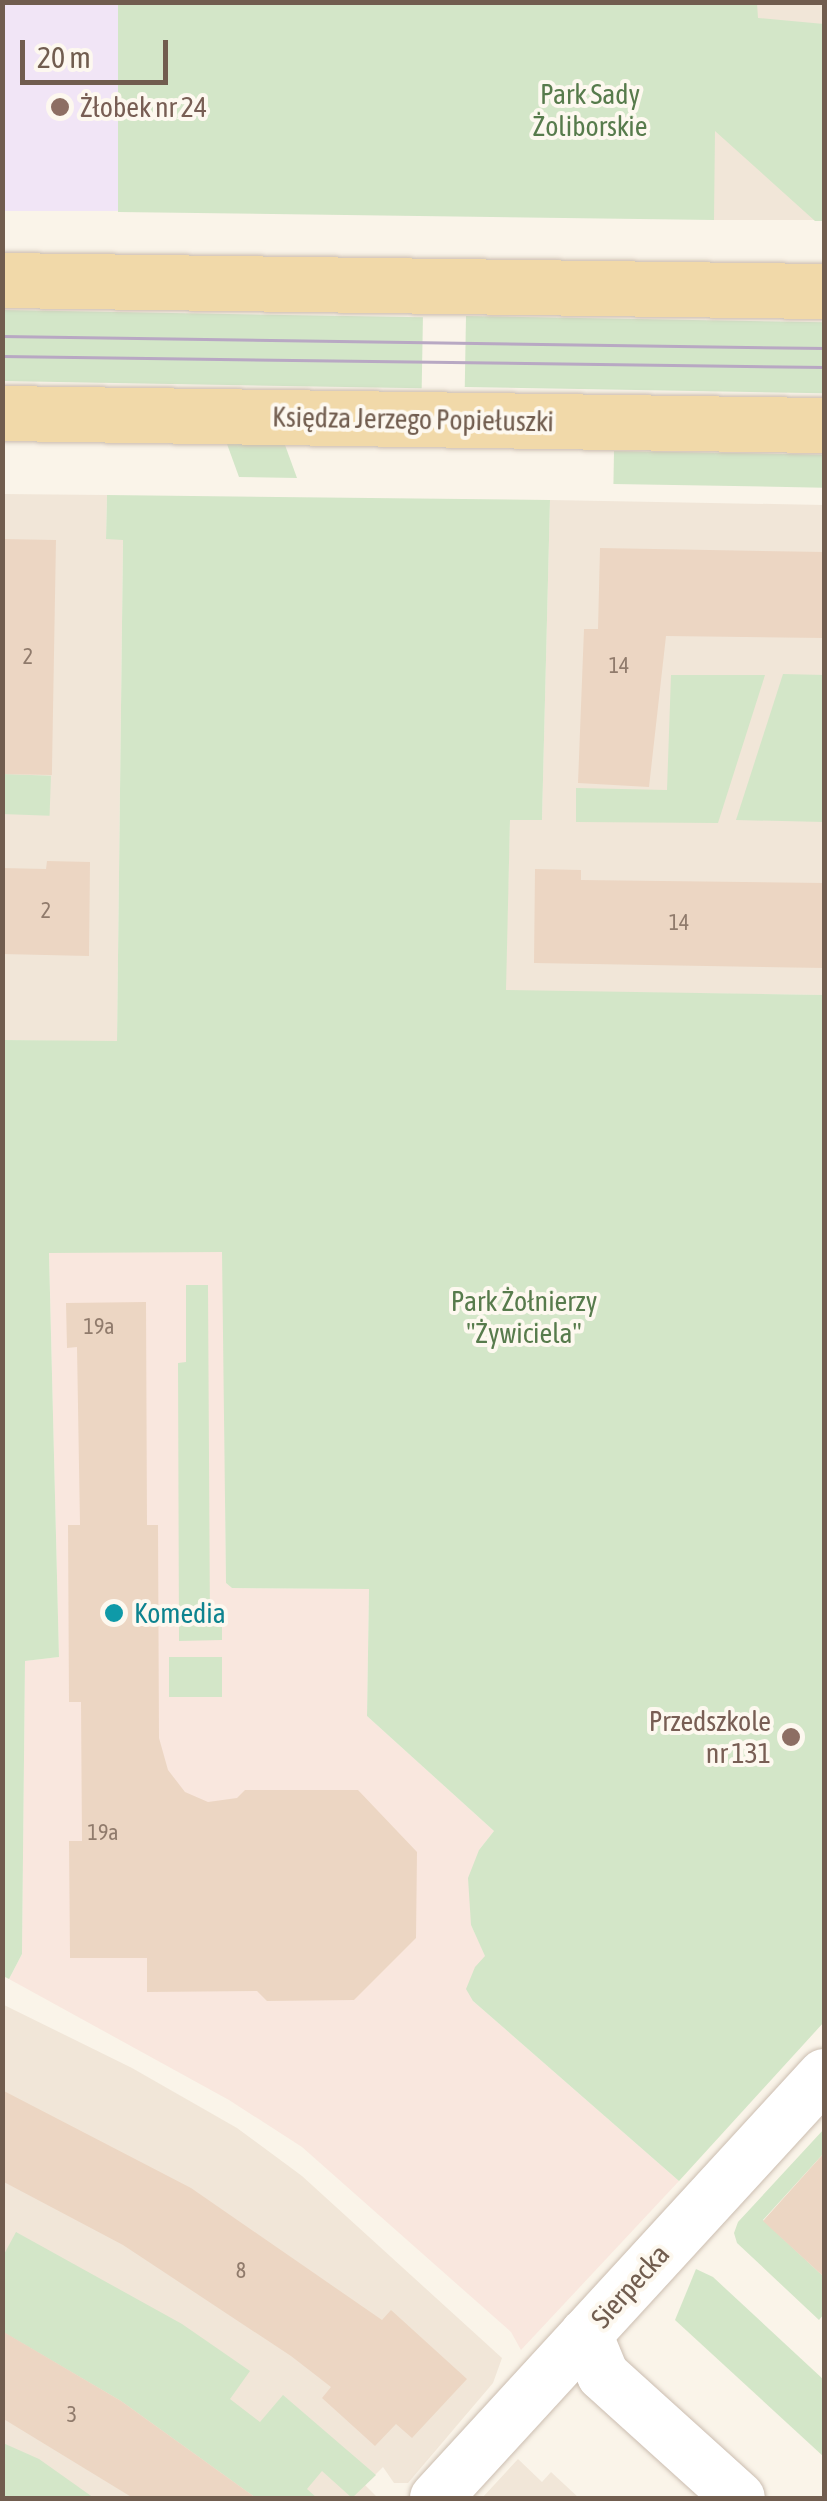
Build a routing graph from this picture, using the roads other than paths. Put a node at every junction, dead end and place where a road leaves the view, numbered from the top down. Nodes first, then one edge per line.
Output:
1 (2, 280) edge
2 (824, 291) edge
3 (2, 413) edge
4 (824, 425) edge
5 (824, 2074) edge
6 (586, 2334) junction
7 (436, 2498) edge
8 (739, 2498) edge

1 - 2 main road
3 - 4 main road, Księdza Jerzego Popiełuszki
5 - 6 street, Sierpecka
6 - 7 street, Sierpecka
6 - 8 street

